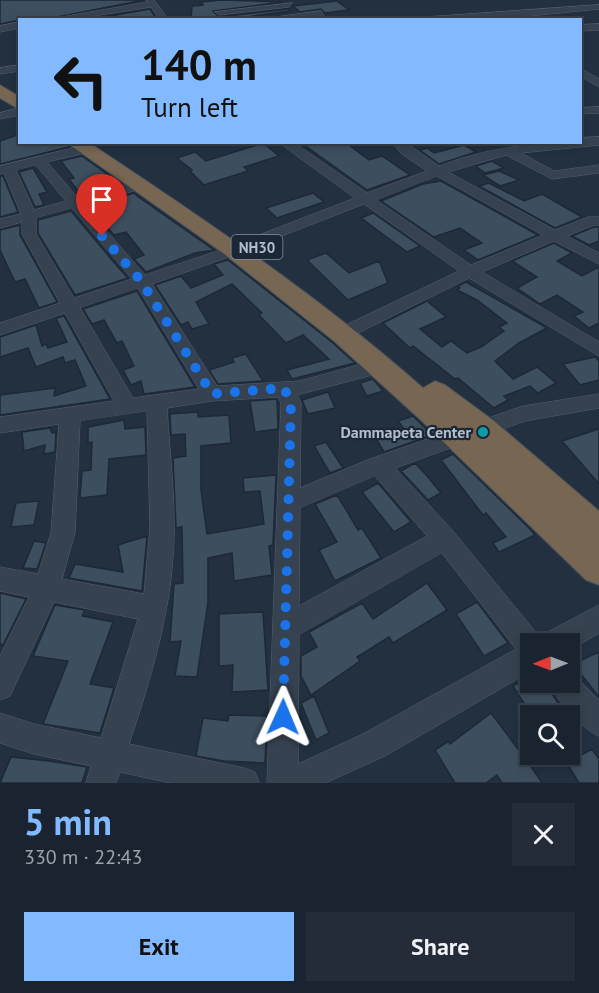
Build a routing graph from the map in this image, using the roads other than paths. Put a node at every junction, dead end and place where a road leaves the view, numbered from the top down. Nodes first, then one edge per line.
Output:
1 (218, 0) edge
2 (151, 2) edge
3 (82, 4) dead end
4 (289, 5) dead end
5 (599, 7) edge
6 (92, 12) junction
7 (321, 14) dead end
8 (219, 16) edge
9 (59, 18) edge
10 (98, 18) edge
11 (163, 18) edge
12 (292, 18) edge
13 (431, 18) edge
14 (18, 25) edge
15 (599, 27) edge
16 (582, 28) edge
17 (0, 29) edge
18 (18, 68) edge
19 (0, 71) edge
20 (582, 71) edge
21 (0, 79) edge
22 (599, 84) edge
23 (582, 86) edge
24 (0, 90) edge
25 (18, 92) edge
26 (18, 104) edge
27 (599, 110) edge
28 (582, 111) edge
29 (18, 112) edge
30 (0, 116) edge
31 (599, 141) edge
32 (582, 142) edge
33 (287, 144) edge
34 (399, 144) edge
35 (555, 144) edge
36 (84, 145) edge
37 (501, 149) edge
38 (39, 161) junction
39 (4, 169) edge
40 (599, 169) edge
41 (436, 171) junction
42 (139, 185) junction
43 (365, 197) junction
44 (75, 205) junction
45 (29, 216) junction
46 (599, 220) edge
47 (0, 224) edge
48 (555, 236) junction
49 (243, 246) junction
50 (599, 259) edge
51 (471, 272) junction
52 (141, 281) junction
53 (72, 305) junction
54 (354, 328) junction
55 (0, 330) edge
56 (599, 350) edge
57 (380, 366) junction
58 (284, 388) junction
59 (212, 394) junction
60 (599, 401) edge
61 (157, 404) junction
62 (127, 406) junction
63 (70, 414) junction
64 (0, 425) edge
65 (472, 433) junction
66 (378, 465) junction
67 (288, 503) junction
68 (599, 532) edge
69 (445, 539) junction
70 (599, 568) edge
71 (0, 579) edge
72 (46, 590) junction
73 (153, 609) junction
74 (599, 618) edge
75 (285, 628) junction
76 (521, 633) edge
77 (573, 633) edge
78 (520, 663) edge
79 (0, 686) edge
80 (573, 693) edge
81 (599, 721) edge
82 (0, 728) edge
83 (106, 769) edge
84 (334, 774) edge
85 (244, 783) edge
86 (282, 783) edge
87 (290, 783) edge

1 - 8 street
2 - 6 street
2 - 11 street
3 - 6 street
4 - 8 street
5 - 13 street
6 - 9 street
6 - 10 street
7 - 12 street
14 - 17 street
15 - 16 street
18 - 19 street
20 - 22 street
21 - 25 highway
22 - 23 street
24 - 26 highway
27 - 28 street
29 - 30 street
31 - 32 street
33 - 43 street
34 - 41 street
35 - 37 street
36 - 38 street
36 - 42 highway, NH30
36 - 49 highway, NH30
37 - 40 street
37 - 41 street
38 - 39 street
38 - 44 street
39 - 45 street
41 - 43 street
41 - 48 street
42 - 44 street
42 - 49 highway, NH30
43 - 49 street
43 - 51 street
44 - 45 street
44 - 52 street
45 - 47 street
45 - 53 street
46 - 48 street
48 - 50 street
48 - 51 street
49 - 52 street
49 - 54 highway, NH30
49 - 57 highway, NH30
51 - 54 street
51 - 56 street
52 - 53 street
52 - 59 street
53 - 55 street
53 - 62 street
54 - 65 highway, NH30
57 - 58 street
57 - 65 highway, NH30
58 - 59 street
58 - 67 street
59 - 61 street
60 - 65 street
61 - 62 street
61 - 73 street
62 - 63 street
63 - 64 street
63 - 72 street
65 - 66 street
65 - 68 highway, NH30
65 - 70 highway, NH30
66 - 67 street
66 - 69 street
67 - 75 street
69 - 75 street
69 - 76 street
71 - 72 street
72 - 73 street
72 - 79 street
73 - 83 street
74 - 77 street
75 - 86 street
78 - 84 street
80 - 81 street
82 - 83 street
83 - 85 street
84 - 87 street

